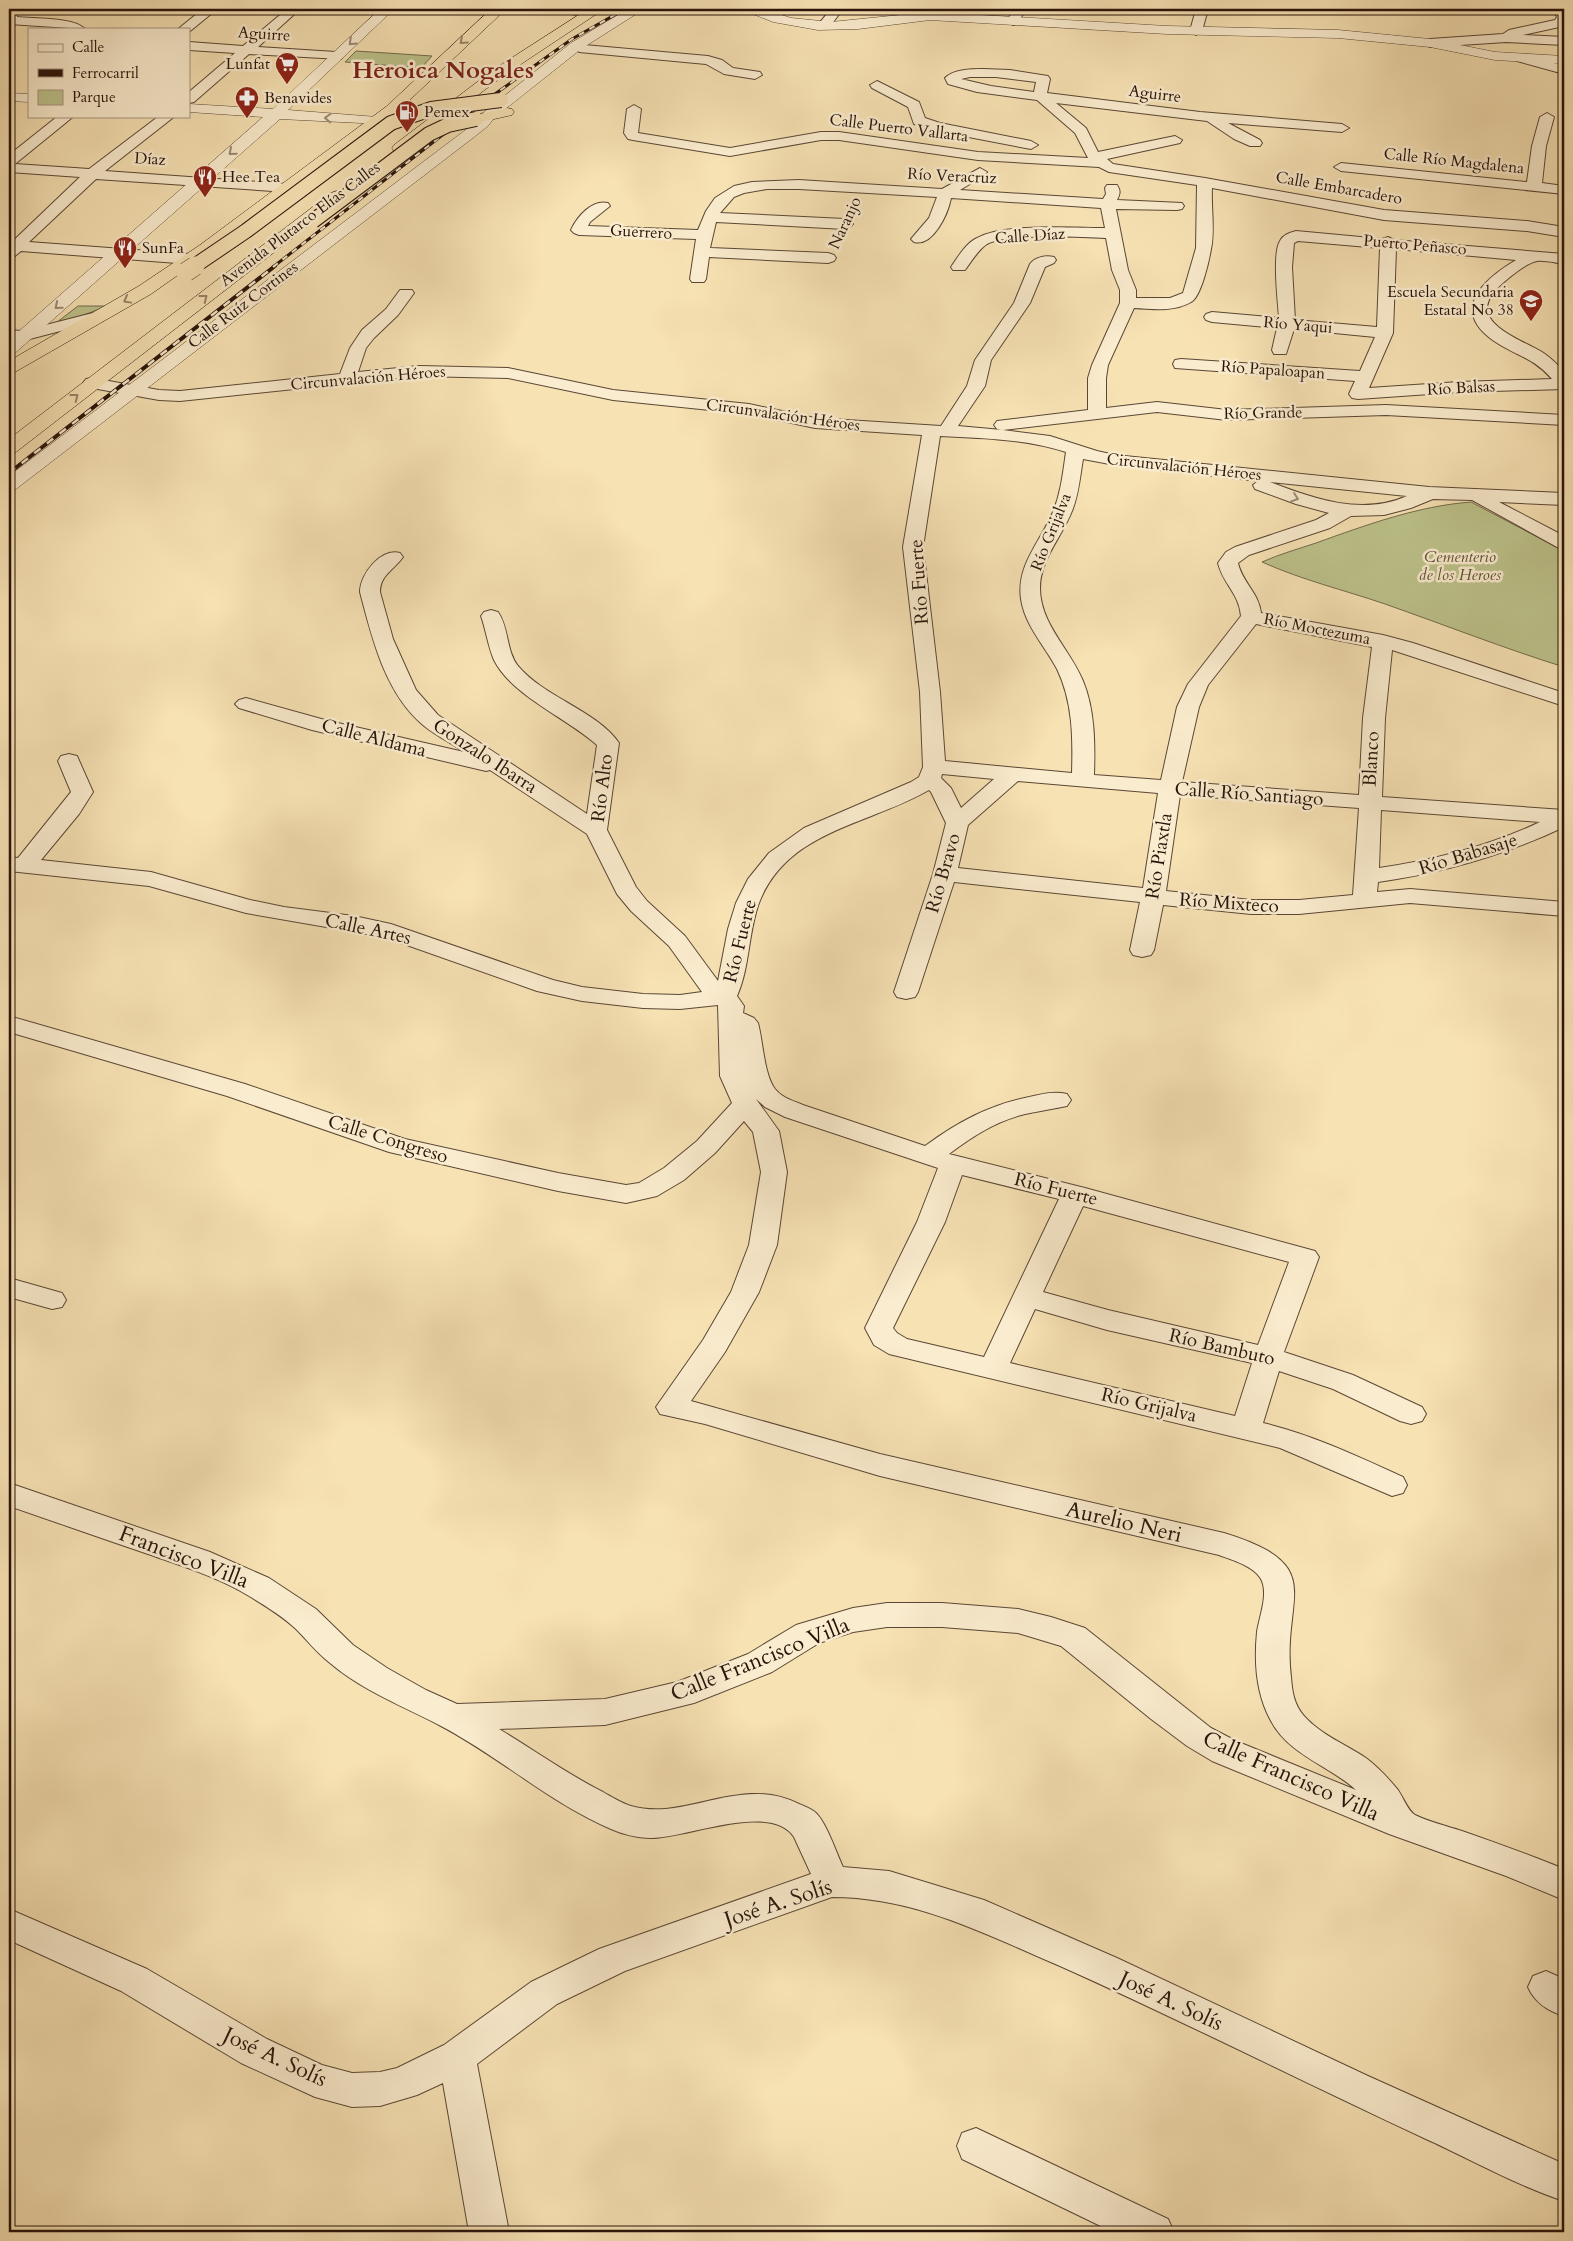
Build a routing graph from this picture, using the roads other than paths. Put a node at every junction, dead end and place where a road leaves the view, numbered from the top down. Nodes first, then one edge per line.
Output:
1 (10, 9) edge
2 (211, 9) edge
3 (294, 9) edge
4 (388, 9) edge
5 (482, 9) edge
6 (499, 9) edge
7 (597, 9) edge
8 (606, 9) edge
9 (637, 9) edge
10 (643, 9) edge
11 (753, 9) edge
12 (837, 9) edge
13 (1202, 9) edge
14 (1558, 9) edge
15 (1016, 15) edge
16 (823, 26) junction
17 (76, 28) edge
18 (185, 28) edge
19 (1196, 30) junction
20 (1506, 38) junction
21 (1564, 41) edge
22 (1430, 43) junction
23 (190, 46) edge
24 (584, 49) junction
25 (247, 50) junction
26 (336, 56) junction
27 (1522, 58) junction
28 (1564, 60) edge
29 (1564, 70) edge
30 (755, 75) dead end
31 (962, 80) dead end
32 (876, 86) dead end
33 (411, 92) junction
34 (1040, 96) junction
35 (9, 97) edge
36 (28, 98) edge
37 (190, 98) edge
38 (506, 104) junction
39 (190, 108) edge
40 (392, 109) junction
41 (452, 109) junction
42 (634, 109) dead end
43 (415, 113) junction
44 (276, 115) junction
45 (1209, 117) junction
46 (1547, 117) dead end
47 (64, 118) edge
48 (165, 118) edge
49 (377, 121) junction
50 (477, 124) junction
51 (436, 126) junction
52 (1342, 128) dead end
53 (1175, 140) dead end
54 (348, 143) junction
55 (1255, 143) dead end
56 (1022, 144) junction
57 (401, 146) junction
58 (1140, 147) junction
59 (1168, 154) dead end
60 (1012, 158) junction
61 (9, 162) edge
62 (1104, 162) junction
63 (929, 163) dead end
64 (1340, 167) dead end
65 (9, 168) edge
66 (980, 172) junction
67 (93, 173) junction
68 (997, 174) dead end
69 (1042, 174) dead end
70 (200, 180) junction
71 (1205, 182) junction
72 (1534, 186) junction
73 (288, 188) junction
74 (1564, 190) edge
75 (945, 193) junction
76 (858, 199) junction
77 (1108, 204) junction
78 (603, 206) dead end
79 (1177, 206) dead end
80 (1285, 212) dead end
81 (1384, 215) junction
82 (710, 217) junction
83 (1114, 232) junction
84 (1564, 232) edge
85 (704, 235) junction
86 (919, 239) dead end
87 (837, 241) junction
88 (1388, 242) junction
89 (12, 248) edge
90 (703, 252) junction
91 (119, 254) junction
92 (1534, 256) junction
93 (1564, 259) edge
94 (1048, 260) dead end
95 (246, 265) junction
96 (188, 266) junction
97 (958, 267) dead end
98 (816, 276) dead end
99 (698, 279) dead end
100 (406, 293) dead end
101 (1128, 302) junction
102 (1212, 316) dead end
103 (93, 318) junction
104 (1287, 324) junction
105 (1385, 333) junction
106 (16, 336) edge
107 (47, 345) junction
108 (9, 349) edge
109 (1280, 350) dead end
110 (1181, 364) dead end
111 (9, 368) edge
112 (9, 374) edge
113 (1364, 376) junction
114 (348, 377) junction
115 (1564, 383) edge
116 (92, 384) junction
117 (130, 390) junction
118 (1358, 394) junction
119 (1348, 410) junction
120 (1097, 413) junction
121 (50, 417) junction
122 (1564, 420) edge
123 (9, 429) edge
124 (947, 431) junction
125 (9, 448) edge
126 (1076, 450) junction
127 (1234, 472) junction
128 (9, 485) edge
129 (1429, 493) junction
130 (1472, 495) junction
131 (1564, 499) edge
132 (1346, 511) junction
133 (1564, 543) edge
134 (393, 557) dead end
135 (491, 616) dead end
136 (1251, 617) junction
137 (1383, 642) junction
138 (1564, 700) edge
139 (246, 704) dead end
140 (69, 761) dead end
141 (503, 768) junction
142 (932, 773) junction
143 (1012, 774) junction
144 (1083, 781) junction
145 (1170, 788) junction
146 (1369, 803) junction
147 (1564, 818) edge
148 (957, 823) junction
149 (596, 830) junction
150 (16, 865) edge
151 (944, 874) junction
152 (1367, 876) junction
153 (1153, 896) junction
154 (1364, 900) junction
155 (1564, 910) edge
156 (1142, 950) dead end
157 (906, 992) dead end
158 (727, 1007) junction
159 (9, 1024) edge
160 (1058, 1100) dead end
161 (745, 1104) junction
162 (941, 1160) junction
163 (1075, 1194) junction
164 (9, 1287) edge
165 (1026, 1298) junction
166 (52, 1300) dead end
167 (1268, 1357) junction
168 (993, 1369) junction
169 (1411, 1414) dead end
170 (1247, 1428) junction
171 (1392, 1485) dead end
172 (9, 1494) edge
173 (454, 1717) junction
174 (1401, 1824) junction
175 (832, 1882) junction
176 (1564, 1885) edge
177 (9, 1924) edge
178 (457, 2056) junction
179 (976, 2146) dead end
180 (1564, 2183) edge
181 (489, 2232) edge
182 (1154, 2232) edge

1 - 17 street
2 - 18 street
3 - 25 street
4 -> 26 street
5 - 6 street
6 -> 33 highway
7 - 41 highway, Avenida Plutarco Elías Calles
8 - 95 highway
9 - 38 street
10 - 24 street
11 - 16 street
12 - 16 street
13 - 19 street
14 - 20 street
15 - 16 street
15 - 19 street
19 - 22 street
20 - 21 street
20 - 22 street
22 - 27 street
23 - 25 street, Aguirre
24 - 30 street
24 - 38 street
25 - 26 street, Aguirre
25 - 37 street
26 - 44 street
27 - 28 street
27 - 29 street
31 - 34 street, Aguirre
32 - 56 street
33 - 40 highway
33 - 41 highway
34 - 45 street, Aguirre
34 - 62 street
35 - 36 street
38 - 43 highway, bridge
38 - 50 highway
39 - 44 street
40 - 49 highway
40 - 51 highway
41 - 51 highway, Avenida Plutarco Elías Calles
42 - 60 street, Calle Puerto Vallarta
43 - 50 highway, bridge
43 - 96 highway, bridge
49 -> 44 street
44 -> 70 street
45 - 52 street, Aguirre
45 - 55 street
46 - 72 street
47 - 61 street
48 - 67 street
49 - 54 highway
50 - 51 highway, bridge
50 - 117 street, Calle Ruíz Cortines
51 - 57 highway, Avenida Plutarco Elías Calles
51 - 95 highway, bridge
53 - 58 street
54 - 57 highway
54 - 73 highway
56 - 60 street
56 - 62 street
57 - 95 highway, Avenida Plutarco Elías Calles
58 - 59 street
58 - 62 street
60 - 62 street, Calle Puerto Vallarta
62 - 69 street, Calle Embarcadero
62 - 71 street, Calle Embarcadero
62 - 77 street
63 - 66 street
64 - 72 street, Calle Río Magdalena
65 - 67 street, Díaz
66 - 68 street
66 - 75 street
67 - 70 street, Díaz
67 - 89 street
70 - 73 street, Díaz
70 - 91 street
71 - 81 street, Calle Embarcadero
71 - 101 street
72 - 74 street, Calle Río Magdalena
73 - 96 highway
75 - 76 street, Río Veracruz
75 - 77 street, Río Veracruz
75 - 86 street
76 - 82 street, Río Veracruz
76 - 87 street, Naranjo
77 - 79 street, Río Veracruz
77 - 83 street
78 - 85 street, Guerrero
80 - 81 street
81 - 84 street, Calle Embarcadero
82 - 85 street
82 - 87 street
83 - 97 street, Calle Díaz
83 - 101 street
85 - 90 street
87 - 90 street
87 - 98 street, Naranjo
88 - 92 street, Puerto Peñasco
88 - 104 street, Puerto Peñasco
88 - 105 street
89 - 91 street
90 - 99 street
91 - 96 street
91 -> 106 street
92 - 93 street, Puerto Peñasco
92 - 115 street
94 - 124 street
116 -> 95 highway, Avenida Plutarco Elías Calles
96 -> 103 highway
100 - 114 street
101 - 120 street
102 - 104 street, Río Yaqui
103 - 106 street
103 - 107 highway
104 - 105 street, Río Yaqui
104 - 109 street
105 - 113 street
106 - 108 street
107 - 111 highway
107 - 112 highway
110 - 113 street, Río Papaloapan
113 - 118 street
114 - 117 street, Circunvalación Héroes
114 - 124 street, Circunvalación Héroes
115 - 118 street, Río Balsas
116 - 117 street, Circunvalación Héroes
121 -> 116 highway, Avenida Plutarco Elías Calles
117 - 128 street, Calle Ruíz Cortines
118 - 119 street
119 - 120 street, Río Grande
119 - 122 street, Río Grande
120 - 124 street, Río Grande
121 - 123 highway
121 - 125 highway, Avenida Plutarco Elías Calles
124 - 126 street, Circunvalación Héroes
124 - 142 street, Río Fuerte
126 - 127 street, Circunvalación Héroes
126 - 144 street, Río Grijalva
127 - 129 street, Circunvalación Héroes
127 -> 132 street
129 - 130 street, Circunvalación Héroes
129 - 132 street
130 - 131 street, Circunvalación Héroes
130 - 133 street
132 - 136 street
134 - 141 street, Gonzalo Ibarra
135 - 149 street, Río Alto
136 - 137 street, Río Moctezuma
136 - 145 street, Río Piaxtla
137 - 138 street, Río Moctezuma
137 - 146 street, Blanco
139 - 141 street, Calle Aldama
140 - 150 street
141 - 149 street, Gonzalo Ibarra
142 - 143 street, Calle Río Santiago
142 - 148 street
142 - 158 street, Río Fuerte
143 - 144 street, Calle Río Santiago
143 - 148 street, Río Bravo
144 - 145 street, Calle Río Santiago
145 - 146 street, Calle Río Santiago
145 - 153 street, Río Piaxtla
146 - 147 street, Calle Río Santiago
146 - 152 street, Blanco
147 - 152 street, Río Babasaje
148 - 151 street, Río Bravo
149 - 158 street, Río Alto
150 - 158 street, Calle Artes
151 - 153 street, Río Mixteco
151 - 157 street, Río Bravo
152 - 154 street, Blanco
153 - 154 street, Río Mixteco
153 - 156 street, Río Piaxtla
154 - 155 street, Río Mixteco
158 - 161 street
158 - 162 street, Río Fuerte
159 - 161 street, Calle Congreso
160 - 162 street
161 - 174 street, Aurelio Neri
162 - 163 street, Río Fuerte
162 - 168 street, Río Grijalva
163 - 165 street
163 - 167 street, Río Fuerte
164 - 166 street
165 - 167 street, Río Bambuto
165 - 168 street
167 - 169 street, Río Bambuto
167 - 170 street
168 - 170 street, Río Grijalva
170 - 171 street, Río Grijalva
172 - 173 street, Francisco Villa
173 - 174 street, Calle Francisco Villa
173 - 175 street, Francisco Villa
174 - 176 street, Calle Francisco Villa
175 - 178 street, José A. Solís
175 - 180 street, José A. Solís
177 - 178 street, José A. Solís
178 - 181 street
179 - 182 street

